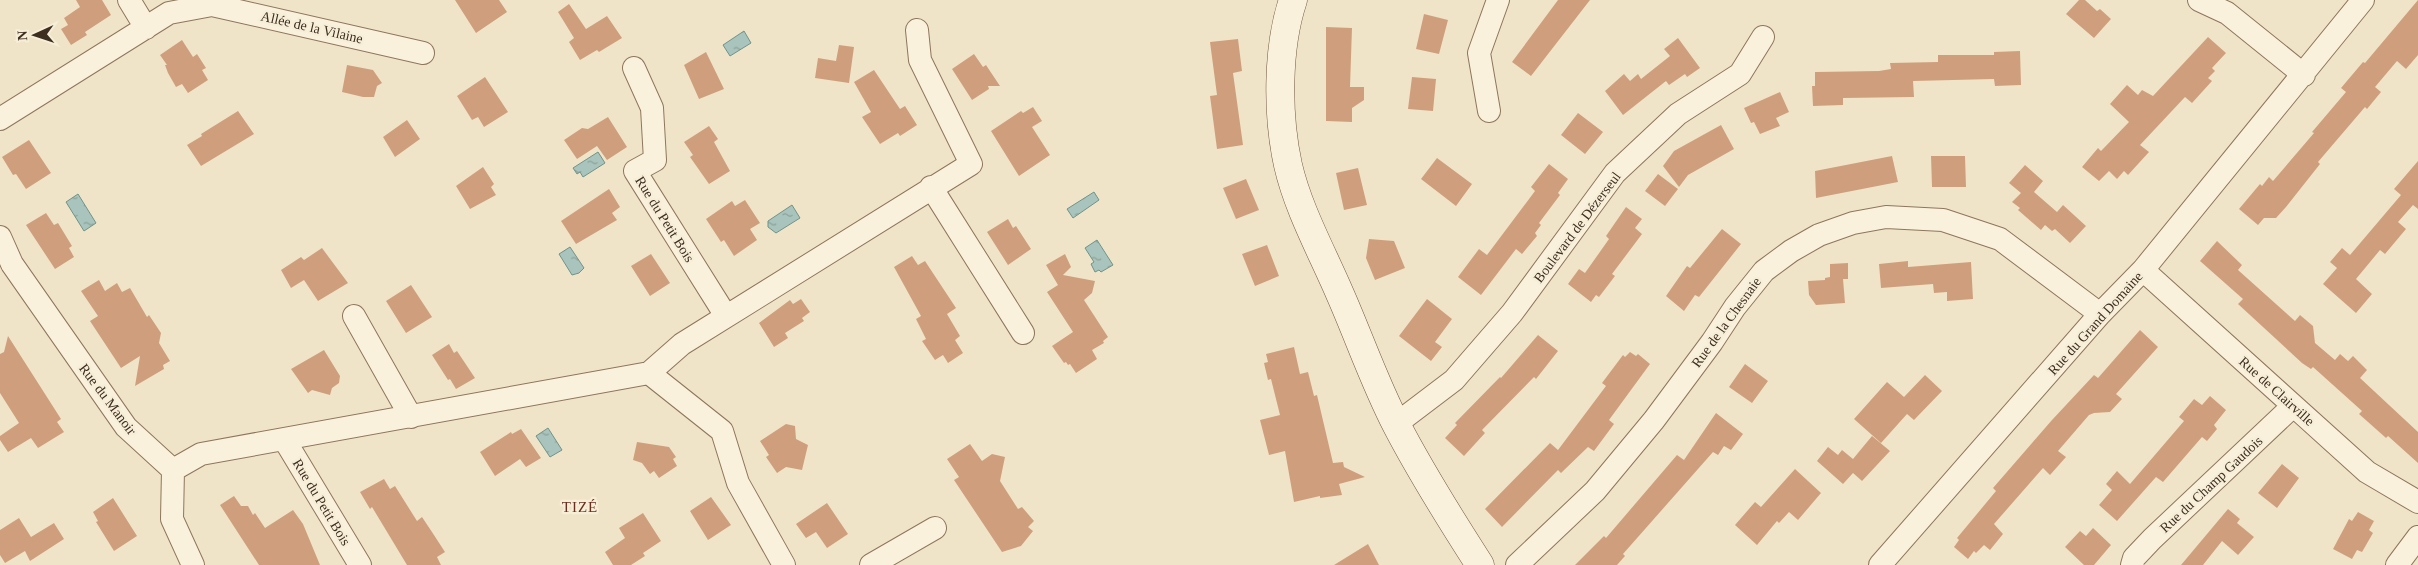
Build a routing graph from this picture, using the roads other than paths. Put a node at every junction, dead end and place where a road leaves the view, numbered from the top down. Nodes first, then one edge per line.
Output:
1 (129, 0) edge
2 (1293, 0) edge
3 (1498, 0) edge
4 (2199, 0) edge
5 (2363, 0) edge
6 (146, 28) junction
7 (917, 30) dead end
8 (1762, 37) dead end
9 (423, 53) dead end
10 (634, 68) dead end
11 (2304, 75) junction
12 (1489, 112) dead end
13 (0, 119) edge
14 (931, 187) junction
15 (0, 237) edge
16 (2143, 270) junction
17 (2100, 314) junction
18 (354, 316) dead end
19 (726, 316) junction
20 (1023, 333) dead end
21 (649, 373) junction
22 (2293, 406) junction
23 (411, 417) junction
24 (1396, 424) junction
25 (284, 439) junction
26 (173, 470) junction
27 (2418, 502) edge
28 (936, 528) dead end
29 (2418, 537) edge
30 (193, 565) edge
31 (360, 565) edge
32 (784, 565) edge
33 (871, 565) edge
34 (1480, 565) edge
35 (1517, 565) edge
36 (1880, 565) edge
37 (2132, 565) edge
38 (2397, 565) edge

1 - 6 street
2 - 24 street
3 - 12 street
4 - 11 street
5 - 11 street, Rue du Grand Domaine
6 - 9 street, Allée de la Vilaine
6 - 13 street, Allée de la Vilaine
7 - 14 street
8 - 24 street, Boulevard de Dézerseul
10 - 19 street, Rue du Petit Bois
11 - 16 street, Rue du Grand Domaine
14 - 19 street
14 - 20 street
15 - 26 street, Rue du Manoir
16 - 17 street, Rue du Grand Domaine
16 - 22 street, Rue de Clairville
17 - 35 street, Rue de la Chesnaie
17 - 36 street, Rue du Grand Domaine
18 - 23 street
19 - 21 street
21 - 23 street, Rue du Petit Bois
21 - 32 street
22 - 27 street, Rue de Clairville
22 - 37 street, Rue du Champ Gaudois
23 - 25 street, Rue du Petit Bois
24 - 34 street
25 - 26 street, Rue du Petit Bois
25 - 31 street, Rue du Petit Bois
26 - 30 street
28 - 33 street
29 - 38 street

